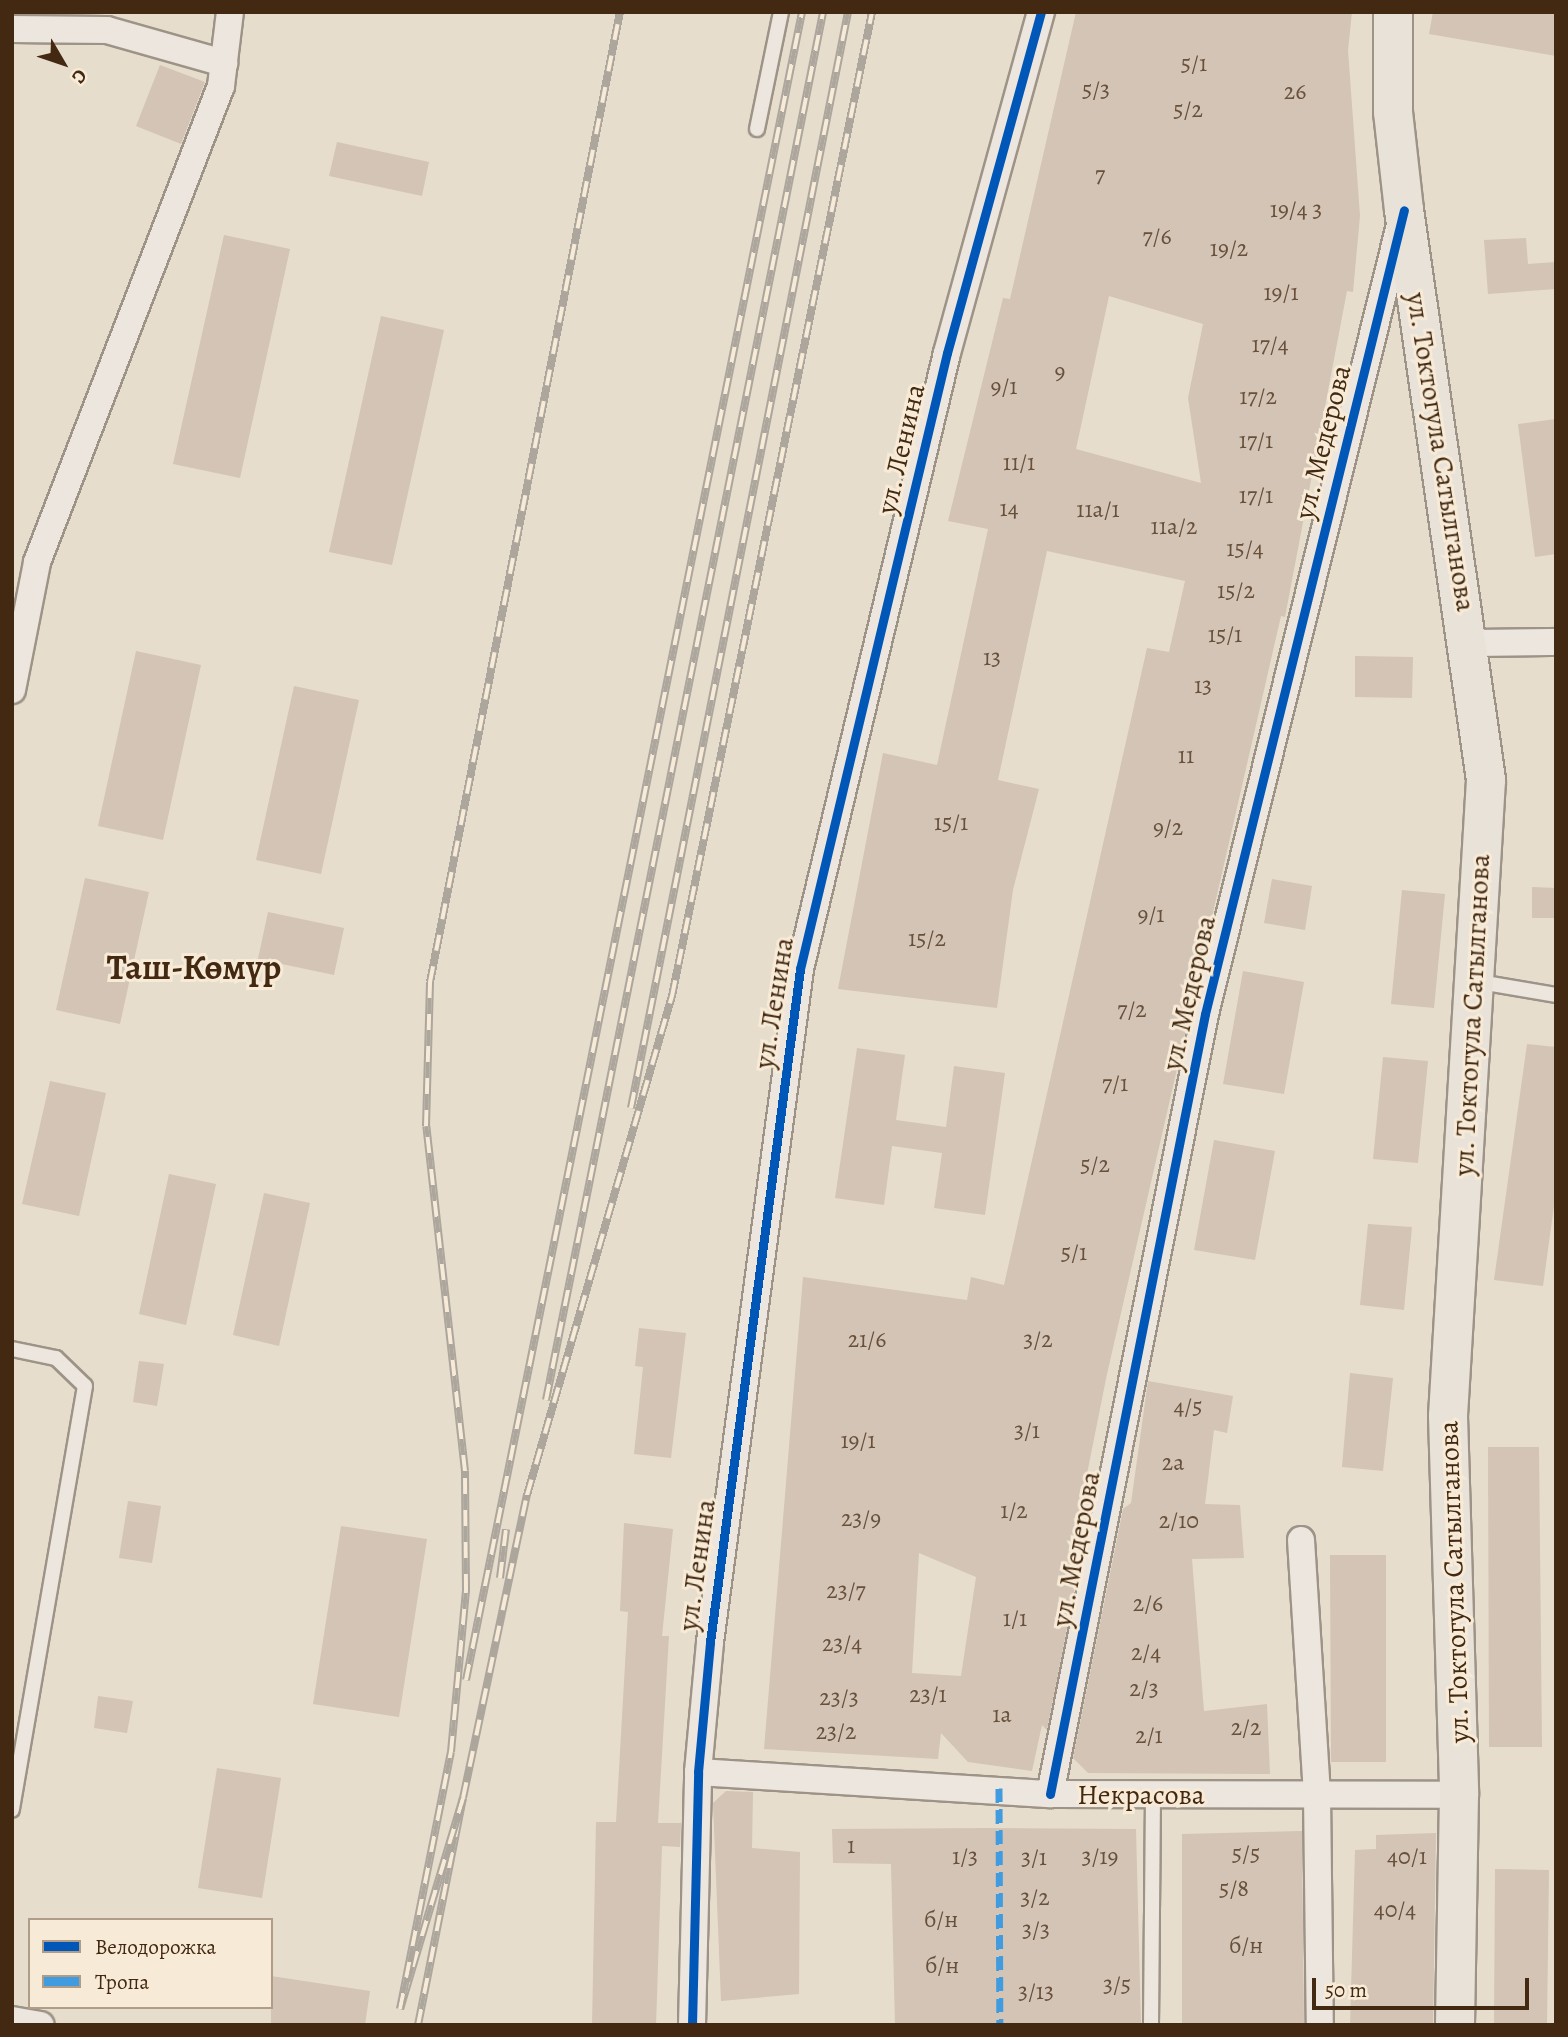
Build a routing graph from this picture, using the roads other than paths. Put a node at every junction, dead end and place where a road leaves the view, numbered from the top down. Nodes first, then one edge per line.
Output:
1 (230, 12) edge
2 (781, 12) edge
3 (1041, 12) edge
4 (1393, 12) edge
5 (12, 29) edge
6 (224, 63) junction
7 (757, 129) dead end
8 (1404, 210) junction
9 (1556, 642) edge
10 (1469, 643) junction
11 (12, 690) edge
12 (1474, 981) junction
13 (1556, 995) edge
14 (12, 1349) edge
15 (1301, 1540) dead end
16 (698, 1772) junction
17 (1050, 1794) junction
18 (1153, 1795) junction
19 (1317, 1795) junction
20 (1460, 1795) junction
21 (12, 1810) edge
22 (12, 2020) edge
23 (41, 2025) edge
24 (692, 2025) edge
25 (1150, 2025) edge
26 (1320, 2025) edge
27 (1455, 2025) edge

1 - 6 street
2 - 7 lane
3 - 16 street, ул. Ленина
4 - 8 main road, ул. Токтогула Сатылганова
5 - 6 street
6 - 11 street
8 - 10 main road, ул. Токтогула Сатылганова
8 - 17 street, ул. Медерова
9 - 10 street
10 - 12 main road, ул. Токтогула Сатылганова
12 - 13 lane
12 - 20 main road, ул. Токтогула Сатылганова
14 - 21 lane
15 - 19 street
16 - 17 street, Некрасова
16 - 24 street, ул. Ленина
17 - 18 street, Некрасова
18 - 19 street, Некрасова
18 - 25 lane
19 - 20 street, Некрасова
19 - 26 street
20 - 27 main road, ул. Токтогула Сатылганова
22 - 23 street

